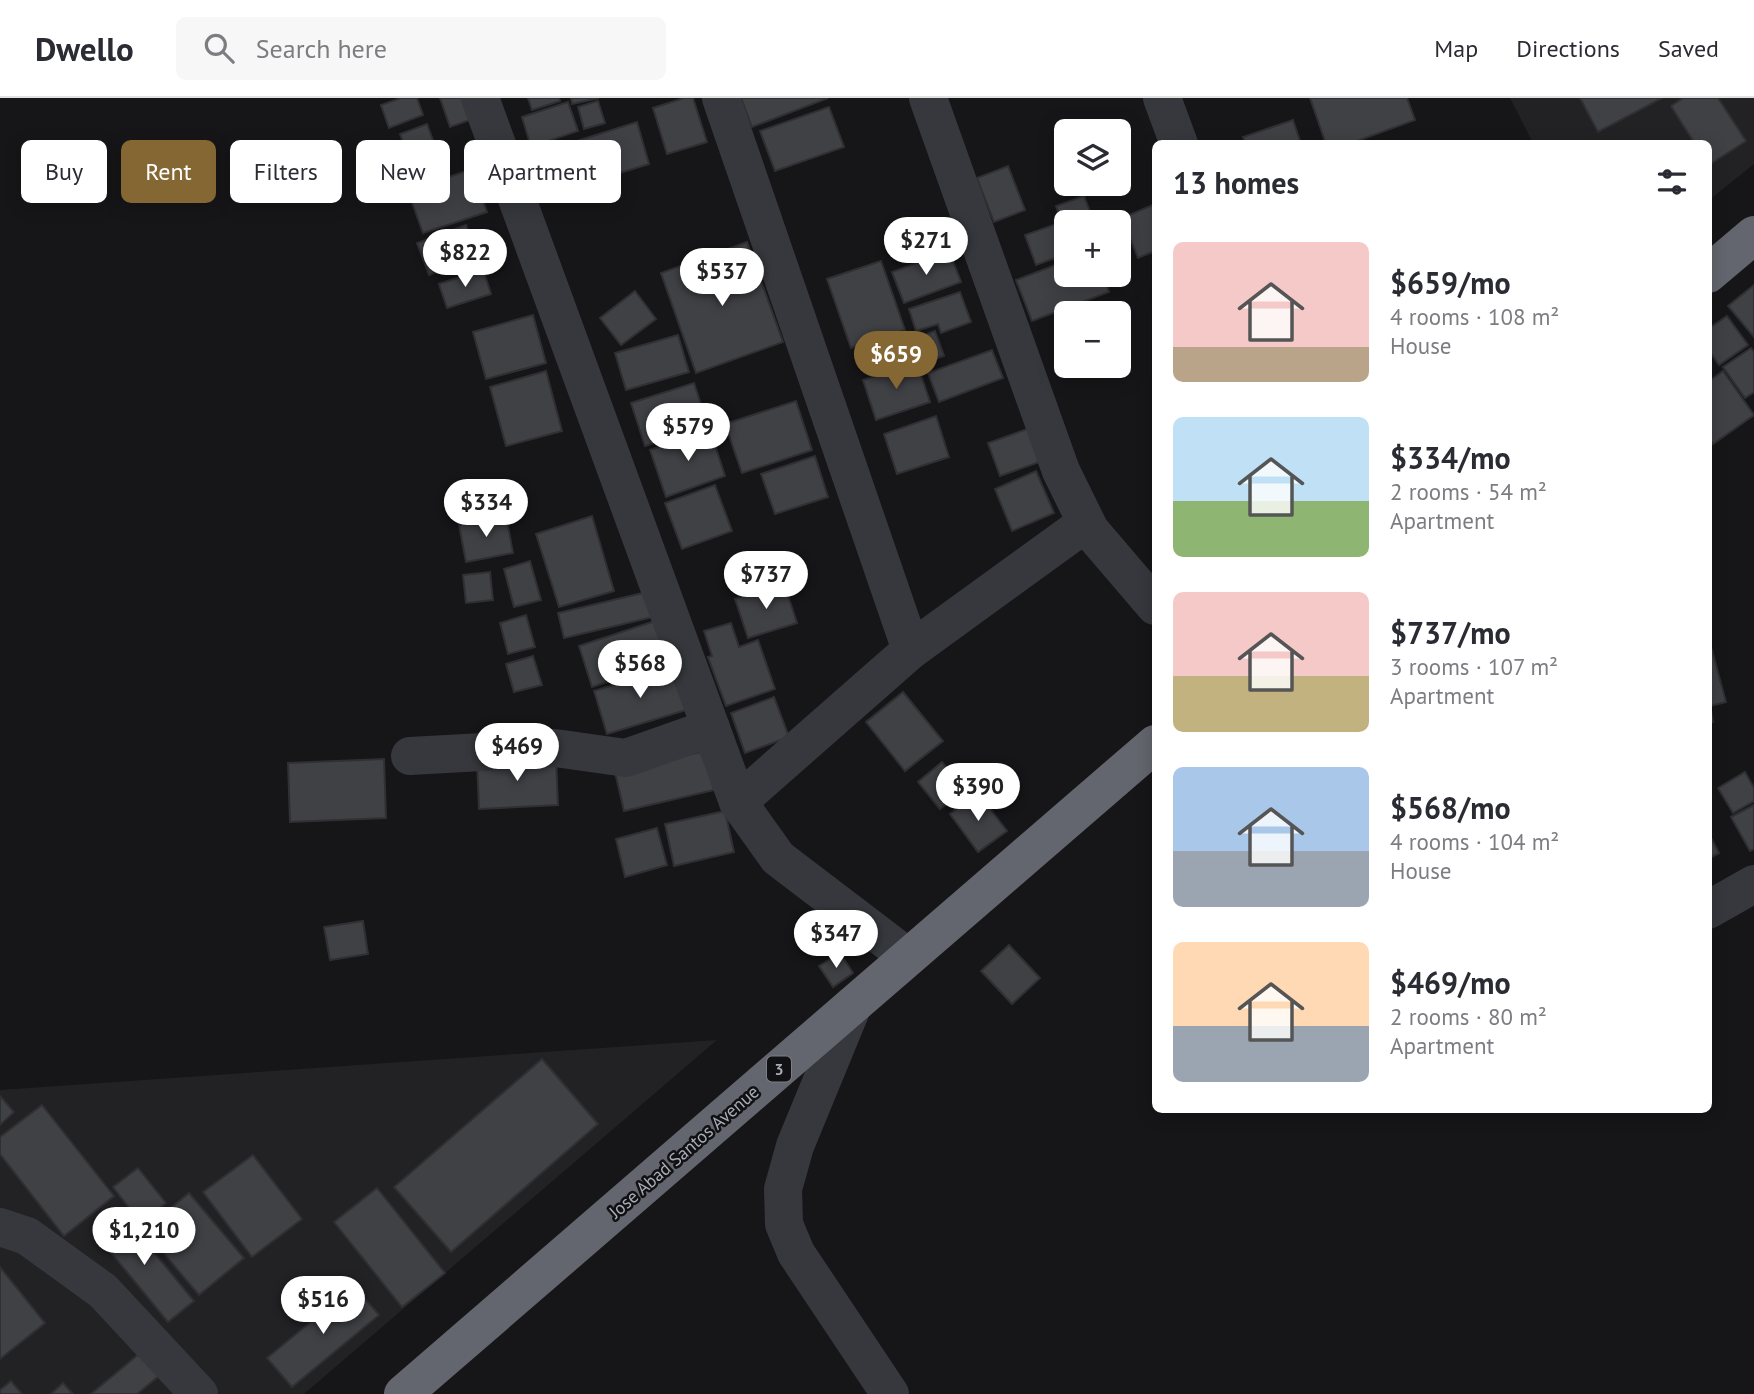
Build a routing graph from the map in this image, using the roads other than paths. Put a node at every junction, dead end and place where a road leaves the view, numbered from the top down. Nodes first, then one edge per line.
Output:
1 (480, 98) edge
2 (722, 98) edge
3 (928, 98) edge
4 (1162, 98) edge
5 (1178, 140) edge
6 (1754, 235) edge
7 (1712, 271) edge
8 (1086, 523) junction
9 (1152, 602) edge
10 (911, 650) junction
11 (711, 728) junction
12 (1152, 747) edge
13 (410, 756) dead end
14 (738, 802) junction
15 (1754, 884) edge
16 (1712, 908) edge
17 (908, 957) junction
18 (853, 1005) junction
19 (0, 1227) edge
20 (188, 1391) edge
21 (403, 1394) edge
22 (890, 1394) edge

1 - 11 street
2 - 10 street
3 - 8 street
4 - 5 street
6 - 7 highway
8 - 9 street
8 - 10 street
10 - 14 street
11 - 13 street
11 - 14 street
12 - 17 highway, Jose Abad Santos Avenue / 3
14 - 17 street
15 - 16 street
17 - 18 highway, Jose Abad Santos Avenue / 3
18 - 21 highway, Jose Abad Santos Avenue / 3
18 - 22 street
19 - 20 street

